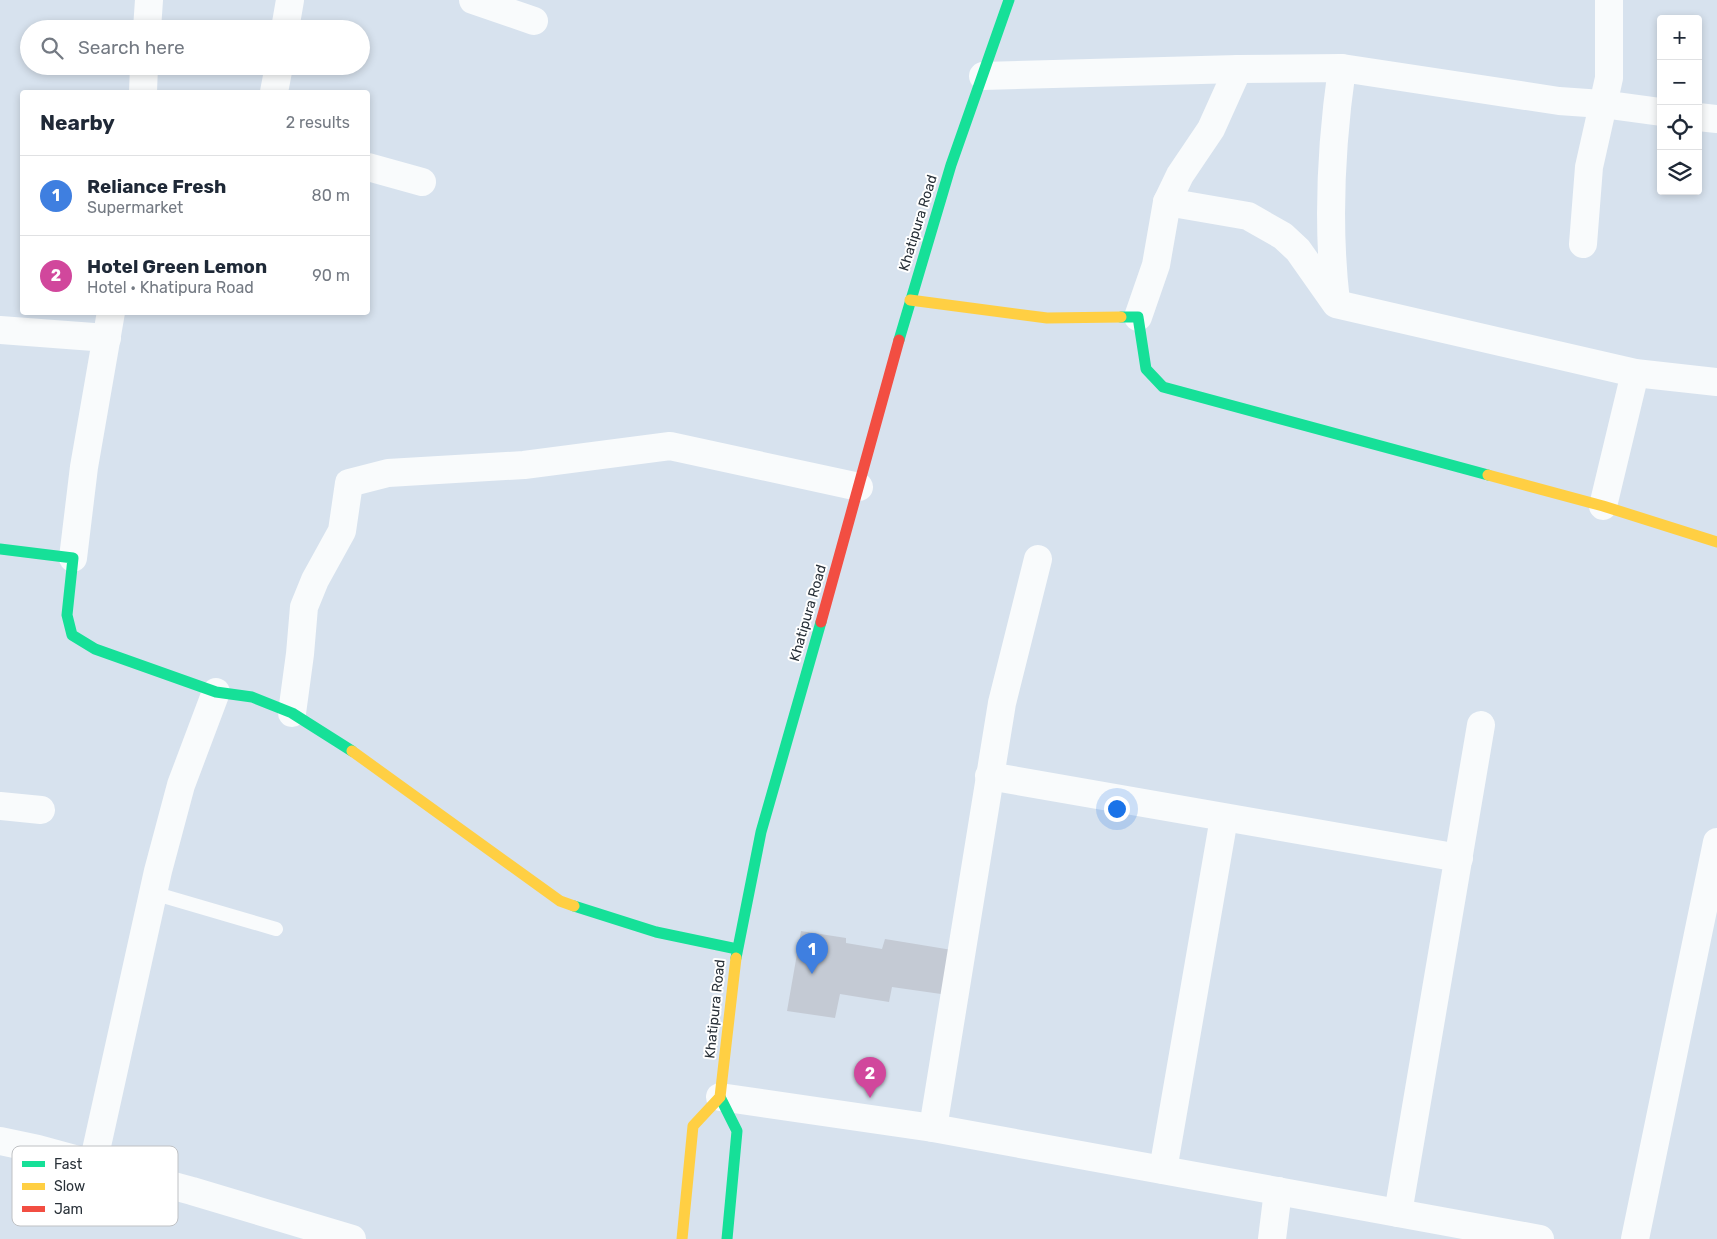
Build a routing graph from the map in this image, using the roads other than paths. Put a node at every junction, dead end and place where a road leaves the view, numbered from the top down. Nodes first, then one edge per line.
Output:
1 (149, 0) edge
2 (290, 0) edge
3 (473, 0) edge
4 (1009, 0) edge
5 (1609, 0) edge
6 (148, 20) edge
7 (287, 20) edge
8 (534, 21) dead end
9 (1342, 68) junction
10 (1238, 69) junction
11 (143, 75) edge
12 (277, 75) edge
13 (982, 76) junction
14 (142, 90) edge
15 (274, 90) edge
16 (1602, 104) junction
17 (1657, 111) edge
18 (1702, 117) edge
19 (1717, 119) edge
20 (370, 168) edge
21 (422, 182) dead end
22 (1168, 202) junction
23 (1583, 244) dead end
24 (910, 300) junction
25 (1336, 304) junction
26 (1138, 317) junction
27 (109, 325) edge
28 (0, 330) edge
29 (1635, 373) junction
30 (1717, 382) edge
31 (859, 487) junction
32 (1603, 506) junction
33 (1717, 542) edge
34 (0, 548) edge
35 (73, 558) junction
36 (1038, 558) dead end
37 (216, 692) junction
38 (292, 713) junction
39 (1481, 725) dead end
40 (989, 776) junction
41 (0, 806) edge
42 (41, 810) dead end
43 (1224, 818) junction
44 (1717, 842) edge
45 (1459, 858) junction
46 (153, 893) junction
47 (276, 929) dead end
48 (737, 949) junction
49 (720, 1097) junction
50 (933, 1128) junction
51 (0, 1141) edge
52 (24, 1146) edge
53 (97, 1146) edge
54 (1163, 1170) junction
55 (178, 1186) edge
56 (1278, 1191) junction
57 (1398, 1213) junction
58 (352, 1239) edge
59 (682, 1239) edge
60 (727, 1239) edge
61 (1272, 1239) edge
62 (1540, 1239) edge
63 (1635, 1239) edge

1 - 6 street
2 - 7 street
3 - 8 street
4 - 13 street, Khatipura Road
5 - 16 street
9 - 10 street
9 - 16 street
9 - 25 street
10 - 13 street
10 - 22 street
11 - 14 street
12 - 15 street
13 - 24 street, Khatipura Road
16 - 17 street
16 - 23 street
18 - 19 street
20 - 21 street
22 - 25 street
22 - 26 street
24 - 26 street
24 - 31 street, Khatipura Road
25 - 29 street
26 - 32 street
27 - 28 street
27 - 35 street
29 - 30 street
29 - 32 street
31 - 38 street
31 - 48 street, Khatipura Road
32 - 33 street
34 - 35 street
35 - 37 street
36 - 40 street
37 - 38 street
37 - 46 street
38 - 48 street
39 - 45 street
40 - 43 street
40 - 50 street
41 - 42 street
43 - 45 street
43 - 54 street
44 - 63 street
45 - 57 street
46 - 47 lane
46 - 53 street
48 - 49 street, Khatipura Road
49 - 50 street
49 - 59 street
49 - 60 street
50 - 54 street
51 - 52 street
54 - 56 street
55 - 58 street
56 - 57 street
56 - 61 street
57 - 62 street

